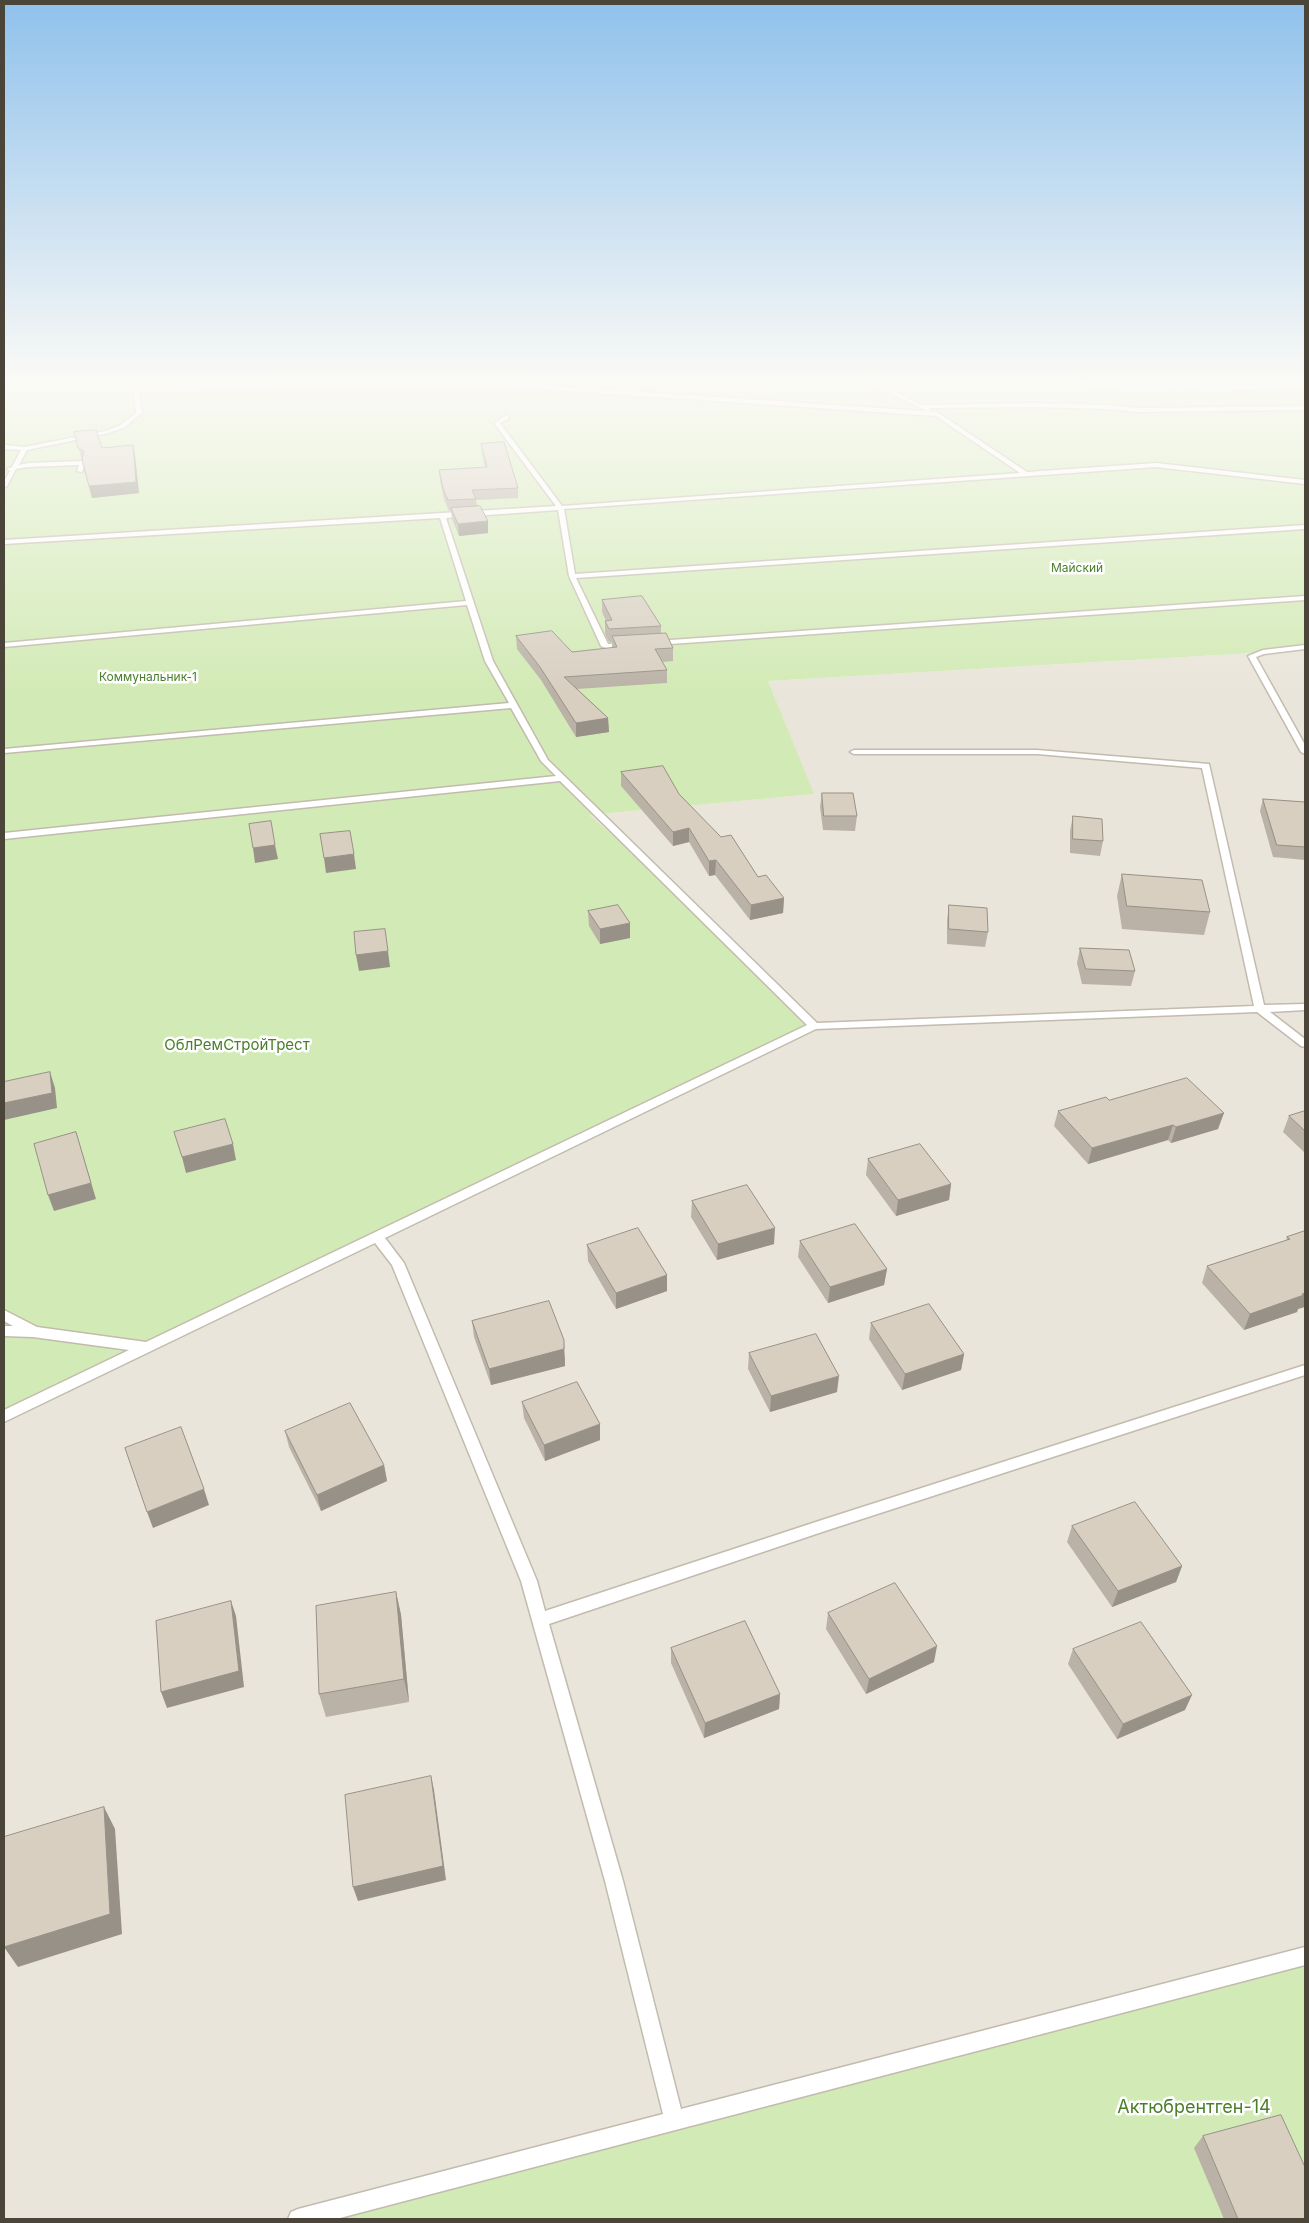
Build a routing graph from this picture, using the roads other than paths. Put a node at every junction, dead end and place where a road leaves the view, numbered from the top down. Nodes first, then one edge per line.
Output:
1 (545, 486) edge
2 (865, 486) edge
3 (561, 508) junction
4 (442, 516) junction
5 (1305, 527) edge
6 (4, 542) edge
7 (572, 576) junction
8 (1305, 598) edge
9 (470, 603) junction
10 (4, 644) edge
11 (634, 644) edge
12 (644, 644) edge
13 (1305, 648) edge
14 (513, 705) junction
15 (4, 751) edge
16 (854, 752) dead end
17 (1305, 752) edge
18 (562, 778) junction
19 (4, 836) edge
20 (1305, 1007) edge
21 (1260, 1008) junction
22 (814, 1026) junction
23 (1305, 1044) edge
24 (377, 1236) junction
25 (4, 1316) edge
26 (4, 1331) edge
27 (34, 1332) junction
28 (146, 1347) junction
29 (1305, 1370) edge
30 (4, 1416) edge
31 (540, 1620) junction
32 (1305, 1956) edge
33 (674, 2120) junction
34 (298, 2219) edge

1 - 3 lane
2 - 3 lane
3 - 4 lane
3 - 7 lane
4 - 6 lane
4 - 9 lane
5 - 7 lane
7 - 11 lane
8 - 12 lane
9 - 10 lane
9 - 14 lane
13 - 17 lane
14 - 15 lane
14 - 18 lane
16 - 21 lane
18 - 19 lane
18 - 22 lane
20 - 21 lane
21 - 22 lane
21 - 23 lane
22 - 24 lane
24 - 28 lane
24 - 31 lane
25 - 27 lane
26 - 27 lane
27 - 28 lane
28 - 30 lane
29 - 31 lane
31 - 33 lane
32 - 33 lane
33 - 34 lane

